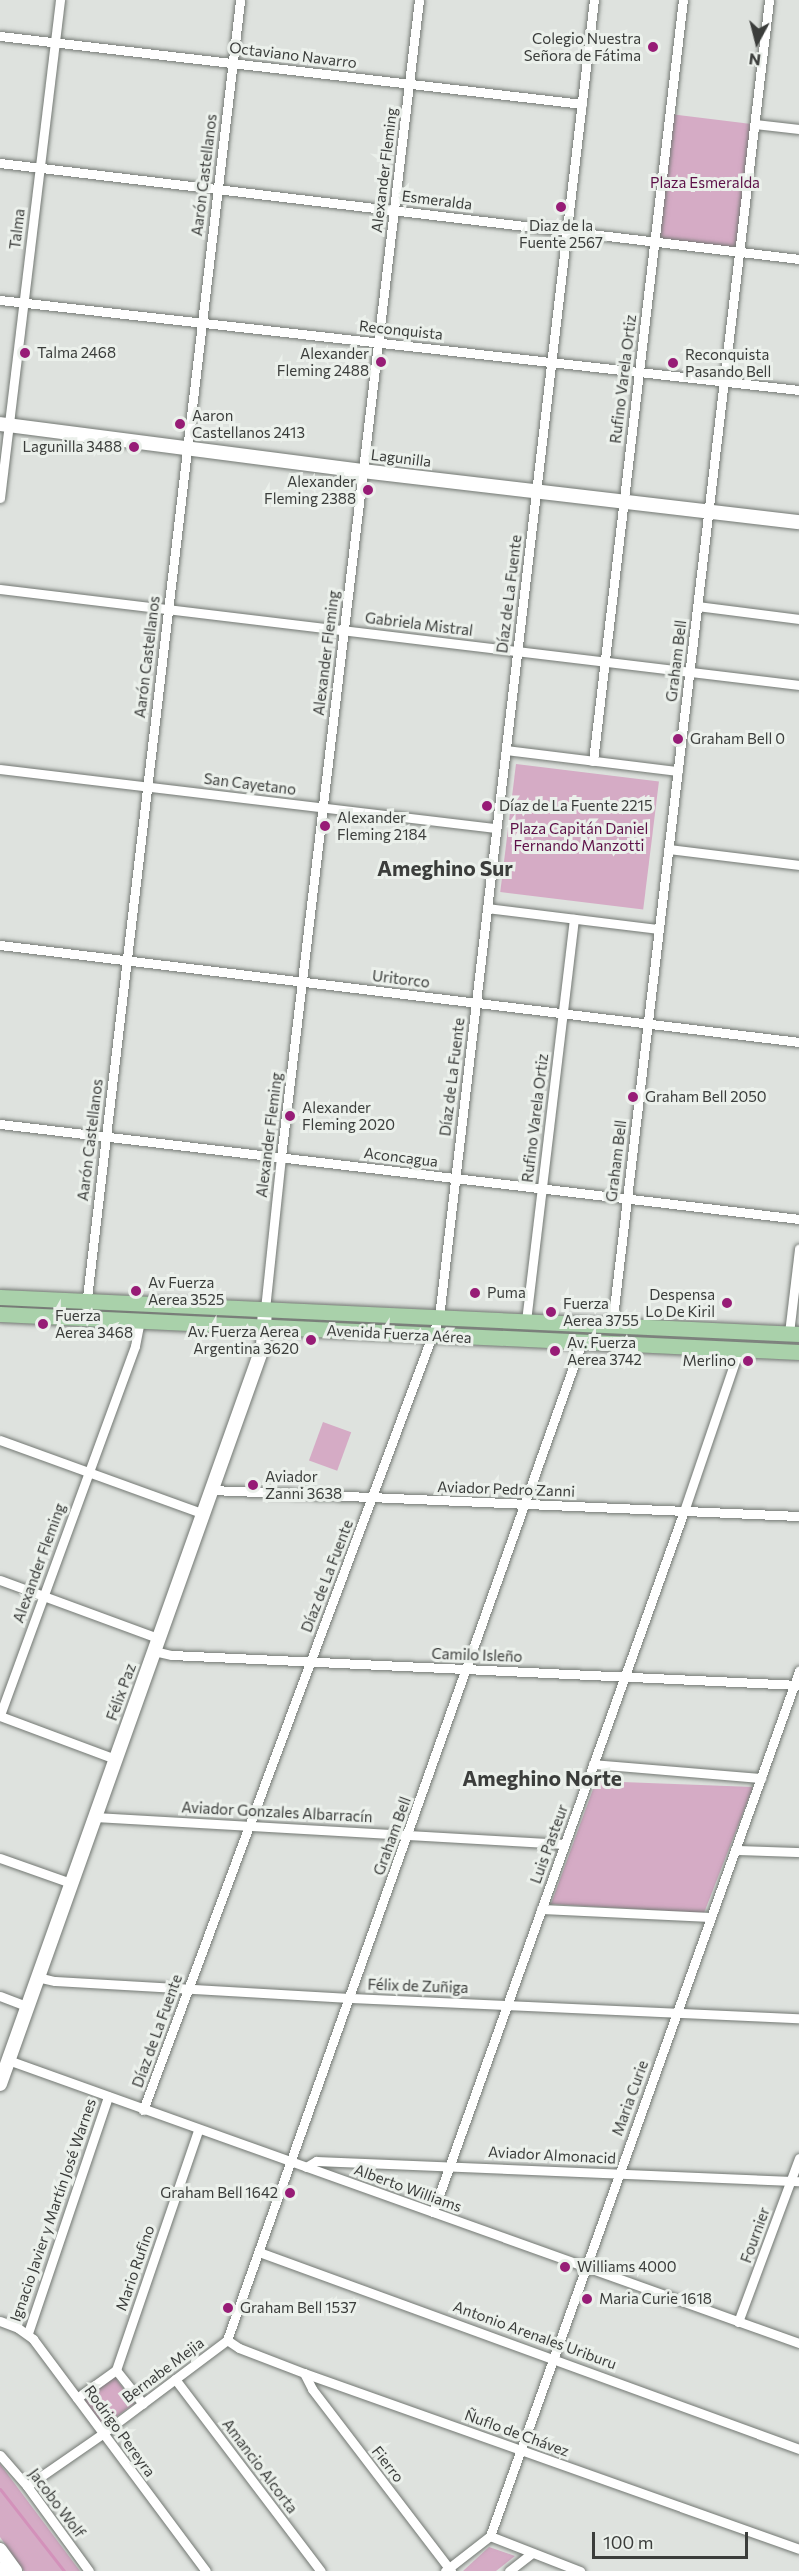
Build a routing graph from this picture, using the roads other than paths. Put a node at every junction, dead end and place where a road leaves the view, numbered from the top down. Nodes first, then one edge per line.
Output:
1 (60, 0) edge
2 (240, 0) edge
3 (419, 0) edge
4 (594, 0) edge
5 (683, 0) edge
6 (769, 0) edge
7 (0, 36) edge
8 (55, 42) junction
9 (232, 63) junction
10 (410, 84) junction
11 (582, 104) junction
12 (754, 124) junction
13 (799, 129) edge
14 (0, 162) edge
15 (40, 168) junction
16 (218, 189) junction
17 (395, 210) junction
18 (567, 231) junction
19 (655, 242) junction
20 (739, 252) junction
21 (799, 259) edge
22 (0, 300) edge
23 (23, 303) junction
24 (201, 323) junction
25 (379, 343) junction
26 (552, 361) junction
27 (639, 370) junction
28 (724, 381) junction
29 (799, 390) edge
30 (4, 424) edge
31 (187, 448) junction
32 (363, 471) junction
33 (536, 491) junction
34 (0, 498) edge
35 (624, 501) junction
36 (708, 511) junction
37 (799, 522) edge
38 (0, 589) edge
39 (697, 606) junction
40 (168, 609) junction
41 (799, 619) edge
42 (344, 630) junction
43 (517, 651) junction
44 (605, 662) junction
45 (690, 672) junction
46 (799, 685) edge
47 (506, 750) junction
48 (593, 761) junction
49 (0, 769) edge
50 (678, 771) junction
51 (147, 786) junction
52 (323, 808) junction
53 (496, 828) junction
54 (669, 849) junction
55 (799, 865) edge
56 (487, 908) junction
57 (574, 919) junction
58 (659, 929) junction
59 (0, 945) edge
60 (126, 961) junction
61 (302, 982) junction
62 (476, 1003) junction
63 (563, 1014) junction
64 (648, 1024) junction
65 (799, 1042) edge
66 (0, 1124) edge
67 (105, 1136) junction
68 (281, 1157) junction
69 (455, 1178) junction
70 (542, 1189) junction
71 (627, 1199) junction
72 (799, 1219) edge
73 (799, 1249) edge
74 (0, 1297) edge
75 (86, 1300) junction
76 (265, 1309) junction
77 (0, 1314) edge
78 (439, 1317) junction
79 (86, 1318) junction
80 (140, 1320) junction
81 (526, 1321) junction
82 (612, 1325) junction
83 (265, 1328) junction
84 (794, 1334) edge
85 (429, 1336) junction
86 (582, 1342) junction
87 (739, 1349) junction
88 (799, 1352) edge
89 (0, 1440) edge
90 (89, 1472) junction
91 (212, 1490) junction
92 (372, 1498) junction
93 (525, 1504) junction
94 (684, 1511) junction
95 (204, 1514) junction
96 (799, 1515) edge
97 (0, 1580) edge
98 (42, 1595) junction
99 (156, 1645) junction
100 (310, 1661) junction
101 (467, 1670) junction
102 (799, 1671) edge
103 (625, 1675) junction
104 (796, 1685) edge
105 (0, 1716) edge
106 (115, 1759) junction
107 (593, 1764) junction
108 (760, 1778) junction
109 (95, 1817) junction
110 (249, 1826) junction
111 (409, 1835) junction
112 (564, 1844) junction
113 (735, 1851) junction
114 (799, 1852) edge
115 (0, 1858) edge
116 (71, 1883) junction
117 (541, 1909) junction
118 (711, 1917) junction
119 (38, 1977) junction
120 (188, 1989) junction
121 (0, 1996) edge
122 (350, 1998) junction
123 (507, 2004) junction
124 (26, 2006) junction
125 (676, 2012) junction
126 (799, 2018) edge
127 (8, 2060) junction
128 (0, 2084) edge
129 (108, 2096) junction
130 (143, 2109) junction
131 (198, 2130) junction
132 (799, 2158) edge
133 (290, 2162) junction
134 (448, 2165) junction
135 (306, 2168) junction
136 (619, 2174) junction
137 (795, 2181) edge
138 (433, 2212) junction
139 (259, 2252) junction
140 (586, 2268) junction
141 (0, 2321) edge
142 (738, 2322) junction
143 (28, 2334) junction
144 (227, 2340) junction
145 (799, 2343) edge
146 (554, 2358) junction
147 (116, 2370) junction
148 (304, 2373) junction
149 (175, 2379) junction
150 (76, 2398) junction
151 (143, 2404) junction
152 (102, 2434) junction
153 (799, 2449) edge
154 (521, 2450) junction
155 (0, 2455) edge
156 (27, 2486) junction
157 (490, 2536) junction
158 (799, 2549) edge
159 (0, 2550) edge
160 (532, 2553) junction
161 (449, 2570) edge
162 (15, 2571) edge
163 (89, 2571) edge
164 (206, 2571) edge
165 (321, 2571) edge
166 (509, 2571) edge
167 (580, 2571) edge

1 - 8 street, Talma
2 - 9 street, Aarón Castellanos
3 - 10 street, Alexander Fleming
4 - 11 street, Díaz de La Fuente
5 - 19 street, Rufino Varela Ortiz
6 - 12 street, Graham Bell
7 - 8 street, Octaviano Navarro
8 - 9 street, Octaviano Navarro
8 - 15 street, Talma
9 - 10 street, Octaviano Navarro
9 - 16 street, Aarón Castellanos
10 - 11 street, Octaviano Navarro
10 - 17 street, Alexander Fleming
11 - 18 street, Díaz de La Fuente
12 - 13 street
12 - 20 street, Graham Bell
14 - 15 street, Esmeralda
15 - 16 street, Esmeralda
15 - 23 street, Talma
16 - 17 street, Esmeralda
16 - 24 street, Aarón Castellanos
17 - 18 street, Esmeralda
17 - 25 street, Alexander Fleming
18 - 19 street, Esmeralda
18 - 26 street, Díaz de La Fuente
19 - 20 street, Esmeralda
19 - 27 street, Rufino Varela Ortiz
20 - 21 street, Esmeralda
20 - 28 street, Graham Bell
22 - 23 street, Reconquista
23 - 24 street, Reconquista
23 - 30 street, Talma
24 - 25 street, Reconquista
24 - 31 street, Aarón Castellanos
25 - 26 street, Reconquista
25 - 32 street, Alexander Fleming
26 - 27 street, Reconquista
26 - 33 street, Díaz de La Fuente
27 - 28 street, Reconquista
27 - 35 street, Rufino Varela Ortiz
28 - 29 street, Reconquista
28 - 36 street, Graham Bell
30 - 31 main road, Lagunilla
30 - 34 street, Talma
31 - 32 main road, Lagunilla
31 - 40 street, Aarón Castellanos
32 - 33 main road, Lagunilla
32 - 42 street, Alexander Fleming
33 - 35 main road, Lagunilla
33 - 43 street, Díaz de La Fuente
35 - 36 main road, Lagunilla
35 - 44 street, Rufino Varela Ortiz
36 - 37 main road, Lagunilla
36 - 39 street, Graham Bell
38 - 40 street, Gabriela Mistral
39 - 41 street
39 - 45 street, Graham Bell
40 - 42 street, Gabriela Mistral
40 - 51 street, Aarón Castellanos
42 - 43 street, Gabriela Mistral
42 - 52 street, Alexander Fleming
43 - 44 street, Gabriela Mistral
43 - 47 street, Díaz de La Fuente
44 - 45 street, Gabriela Mistral
44 - 48 street, Rufino Varela Ortiz
45 - 46 street, Gabriela Mistral
45 - 50 street, Graham Bell
47 - 48 street
47 - 53 street, Díaz de La Fuente
48 - 50 street
49 - 51 street, San Cayetano
50 - 54 street, Graham Bell
51 - 52 street, San Cayetano
51 - 60 street, Aarón Castellanos
52 - 53 street, San Cayetano
52 - 61 street, Alexander Fleming
53 - 56 street, Díaz de La Fuente
54 - 55 street
54 - 58 street, Graham Bell
56 - 57 street
56 - 62 street, Díaz de La Fuente
57 - 58 street
57 - 63 street, Rufino Varela Ortiz
58 - 64 street, Graham Bell
59 - 60 street, Uritorco
60 - 61 street, Uritorco
60 - 67 street, Aarón Castellanos
61 - 62 street, Uritorco
61 - 68 street, Alexander Fleming
62 - 63 street, Uritorco
62 - 69 street, Díaz de La Fuente
63 - 64 street, Uritorco
63 - 70 street, Rufino Varela Ortiz
64 - 65 street, Uritorco
64 - 71 street, Graham Bell
66 - 67 street, Aconcagua
67 - 68 street, Aconcagua
67 - 75 street, Aarón Castellanos
68 - 69 street, Aconcagua
68 - 76 street, Alexander Fleming
69 - 70 street, Aconcagua
69 - 78 street, Díaz de La Fuente
70 - 71 street, Aconcagua
70 - 81 street, Rufino Varela Ortiz
71 - 72 street, Aconcagua
71 - 82 street, Graham Bell
73 - 84 street
74 - 75 main road, Avenida Fuerza Aérea
75 - 76 main road, Avenida Fuerza Aérea
75 - 79 street, Aarón Castellanos
76 - 78 main road, Avenida Fuerza Aérea
76 - 83 main road, Félix Paz
77 - 79 main road, Avenida Fuerza Aérea
78 - 81 main road, Avenida Fuerza Aérea
78 - 85 street, Díaz de La Fuente
79 - 80 main road, Avenida Fuerza Aérea
80 - 83 main road, Avenida Fuerza Aérea
80 - 90 street, Alexander Fleming
81 - 82 main road, Avenida Fuerza Aérea
82 - 84 main road, Avenida Fuerza Aérea
83 - 85 main road, Avenida Fuerza Aérea
83 - 91 main road, Félix Paz
85 - 86 main road, Avenida Fuerza Aérea
85 - 92 street, Díaz de La Fuente
86 - 87 main road, Avenida Fuerza Aérea
86 - 93 street, Graham Bell
87 - 88 main road, Avenida Fuerza Aérea
87 - 94 street, Luis Pasteur
89 - 90 street
90 - 95 street
90 - 98 street, Alexander Fleming
91 - 92 street, Aviador Pedro Zanni
91 - 95 main road, Félix Paz
92 - 93 street, Aviador Pedro Zanni
92 - 100 street, Díaz de La Fuente
93 - 94 street, Aviador Pedro Zanni
93 - 101 street, Graham Bell
94 - 96 street, Aviador Pedro Zanni
94 - 103 street, Luis Pasteur
95 - 99 main road, Félix Paz
97 - 98 street, Camilo Isleño
98 - 99 street, Camilo Isleño
98 - 105 street, Alexander Fleming
99 - 100 street, Camilo Isleño
99 - 106 main road, Félix Paz
100 - 101 street, Camilo Isleño
100 - 110 street, Díaz de La Fuente
101 - 103 street, Camilo Isleño
101 - 111 street, Graham Bell
102 - 104 street, Maria Curie
103 - 104 street, Camilo Isleño
103 - 107 street, Luis Pasteur
104 - 108 street, Maria Curie
105 - 106 street
106 - 109 main road, Félix Paz
107 - 108 street
107 - 112 street, Luis Pasteur
108 - 113 street, Maria Curie
109 - 110 street, Aviador Gonzales Albarracín
109 - 116 main road, Félix Paz
110 - 111 street, Aviador Gonzales Albarracín
110 - 120 street, Díaz de La Fuente
111 - 112 street, Aviador Gonzales Albarracín
111 - 122 street, Graham Bell
112 - 117 street, Luis Pasteur
113 - 114 street
113 - 118 street, Maria Curie
115 - 116 street
116 - 119 main road, Félix Paz
117 - 118 street
117 - 123 street, Luis Pasteur
118 - 125 street, Maria Curie
119 - 120 street, Félix de Zuñiga
119 - 124 main road, Félix Paz
120 - 122 street, Félix de Zuñiga
120 - 130 street, Díaz de La Fuente
121 - 124 street
122 - 123 street, Félix de Zuñiga
122 - 133 street, Graham Bell
123 - 125 street, Félix de Zuñiga
123 - 134 street, Luis Pasteur
124 - 127 main road, Félix Paz
125 - 126 street, Félix de Zuñiga
125 - 136 street, Maria Curie
127 - 128 main road, Félix Paz
127 - 129 street, Alberto Williams
129 - 130 street, Alberto Williams
129 - 143 street, Ignacio Javier y Martín José Warnes
130 - 131 street, Alberto Williams
131 - 133 street, Alberto Williams
131 - 147 street, Mario Rufino
132 - 137 street, Fournier
133 - 135 street, Alberto Williams
133 - 139 street, Graham Bell
134 - 135 street, Aviador Almonacid
134 - 136 street, Aviador Almonacid
134 - 138 street, Luis Pasteur
135 - 138 street, Alberto Williams
136 - 137 street, Aviador Almonacid
136 - 140 street, Maria Curie
137 - 142 street, Fournier
138 - 140 street, Alberto Williams
139 - 144 street, Graham Bell
139 - 146 street, Antonio Arenales Uriburu
140 - 142 street, Alberto Williams
140 - 146 street, Maria Curie
141 - 143 street, Rodrigo Pereyra
142 - 145 street, Alberto Williams
143 - 150 street, Rodrigo Pereyra
144 - 148 street, Ñuflo de Chávez
144 - 149 street, Bernabe Mejia
146 - 153 street, Antonio Arenales Uriburu
146 - 154 street, Maria Curie
147 - 150 street
147 - 151 street
148 - 154 street, Ñuflo de Chávez
148 - 161 street, Fierro
149 - 151 street, Bernabe Mejia
149 - 165 street, Amancio Alcorta
150 - 152 street, Rodrigo Pereyra
151 - 152 street, Bernabe Mejia
152 - 156 street, Bernabe Mejia
152 - 164 street, Rodrigo Pereyra
154 - 157 street, Maria Curie
154 - 158 street, Ñuflo de Chávez
155 - 156 street, Jacobo Wolf
156 - 163 street, Jacobo Wolf
157 - 160 street
157 - 161 street
159 - 162 main road
160 - 166 street
160 - 167 street

